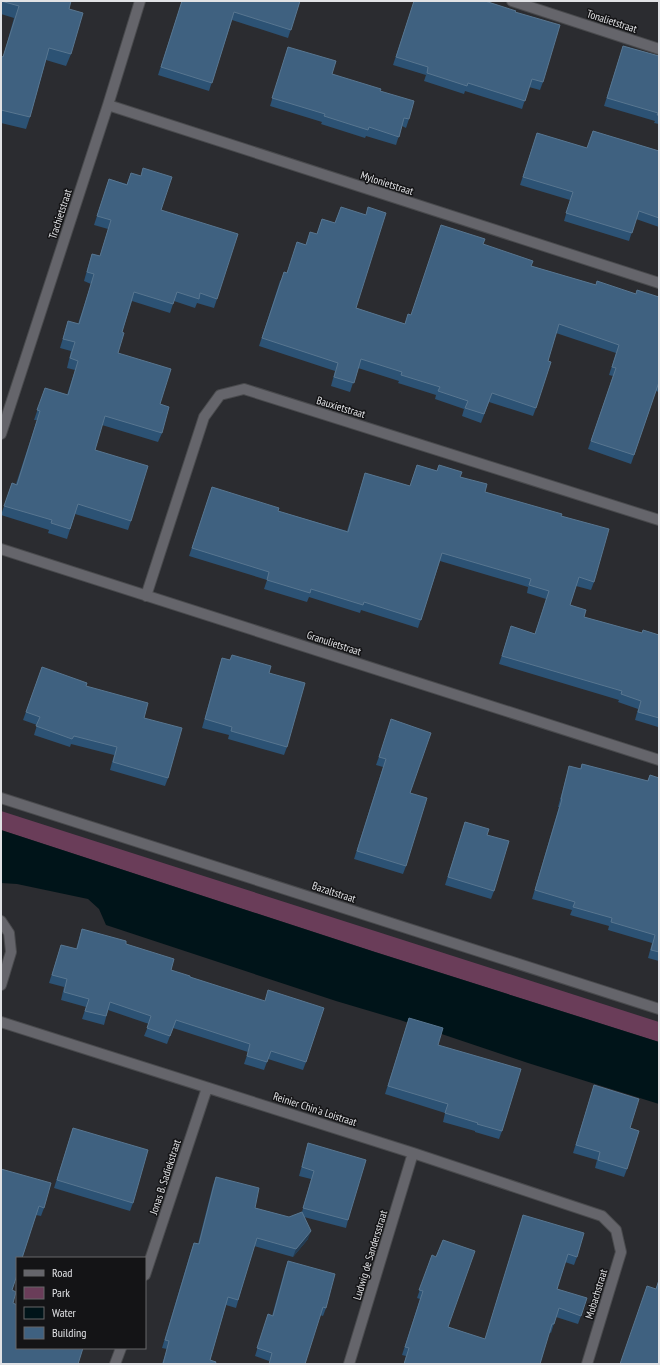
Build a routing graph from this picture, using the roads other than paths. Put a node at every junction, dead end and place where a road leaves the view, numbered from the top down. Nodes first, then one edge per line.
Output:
1 (140, 1) edge
2 (512, 1) edge
3 (659, 49) edge
4 (108, 105) junction
5 (659, 283) edge
6 (1, 434) edge
7 (659, 520) edge
8 (1, 549) edge
9 (146, 596) junction
10 (659, 760) edge
11 (1, 798) edge
12 (1, 921) edge
13 (1, 985) edge
14 (659, 1009) edge
15 (1, 1022) edge
16 (207, 1088) junction
17 (414, 1153) junction
18 (616, 1230) joint
19 (146, 1272) edge
20 (120, 1349) edge
21 (115, 1364) edge
22 (349, 1364) edge
23 (587, 1364) edge

1 - 4 street, Trachietstraat
2 - 3 street, Tonalietstraat
4 - 5 street, Mylonietstraat
4 - 6 street, Trachietstraat
7 - 9 street, Bauxietstraat
8 - 9 street, Granulietstraat
9 - 10 street, Granulietstraat
11 - 14 street, Bazaltstraat
12 - 13 street
15 - 16 street, Reinier Chin'a Loistraat
16 - 17 street, Reinier Chin'a Loistraat
16 - 19 street, Jonas B. Sadiekstraat
17 - 18 street, Reinier Chin'a Loistraat
17 - 22 street, Ludwig de Sandersstraat
18 - 23 street, Mobachstraat
20 - 21 street

